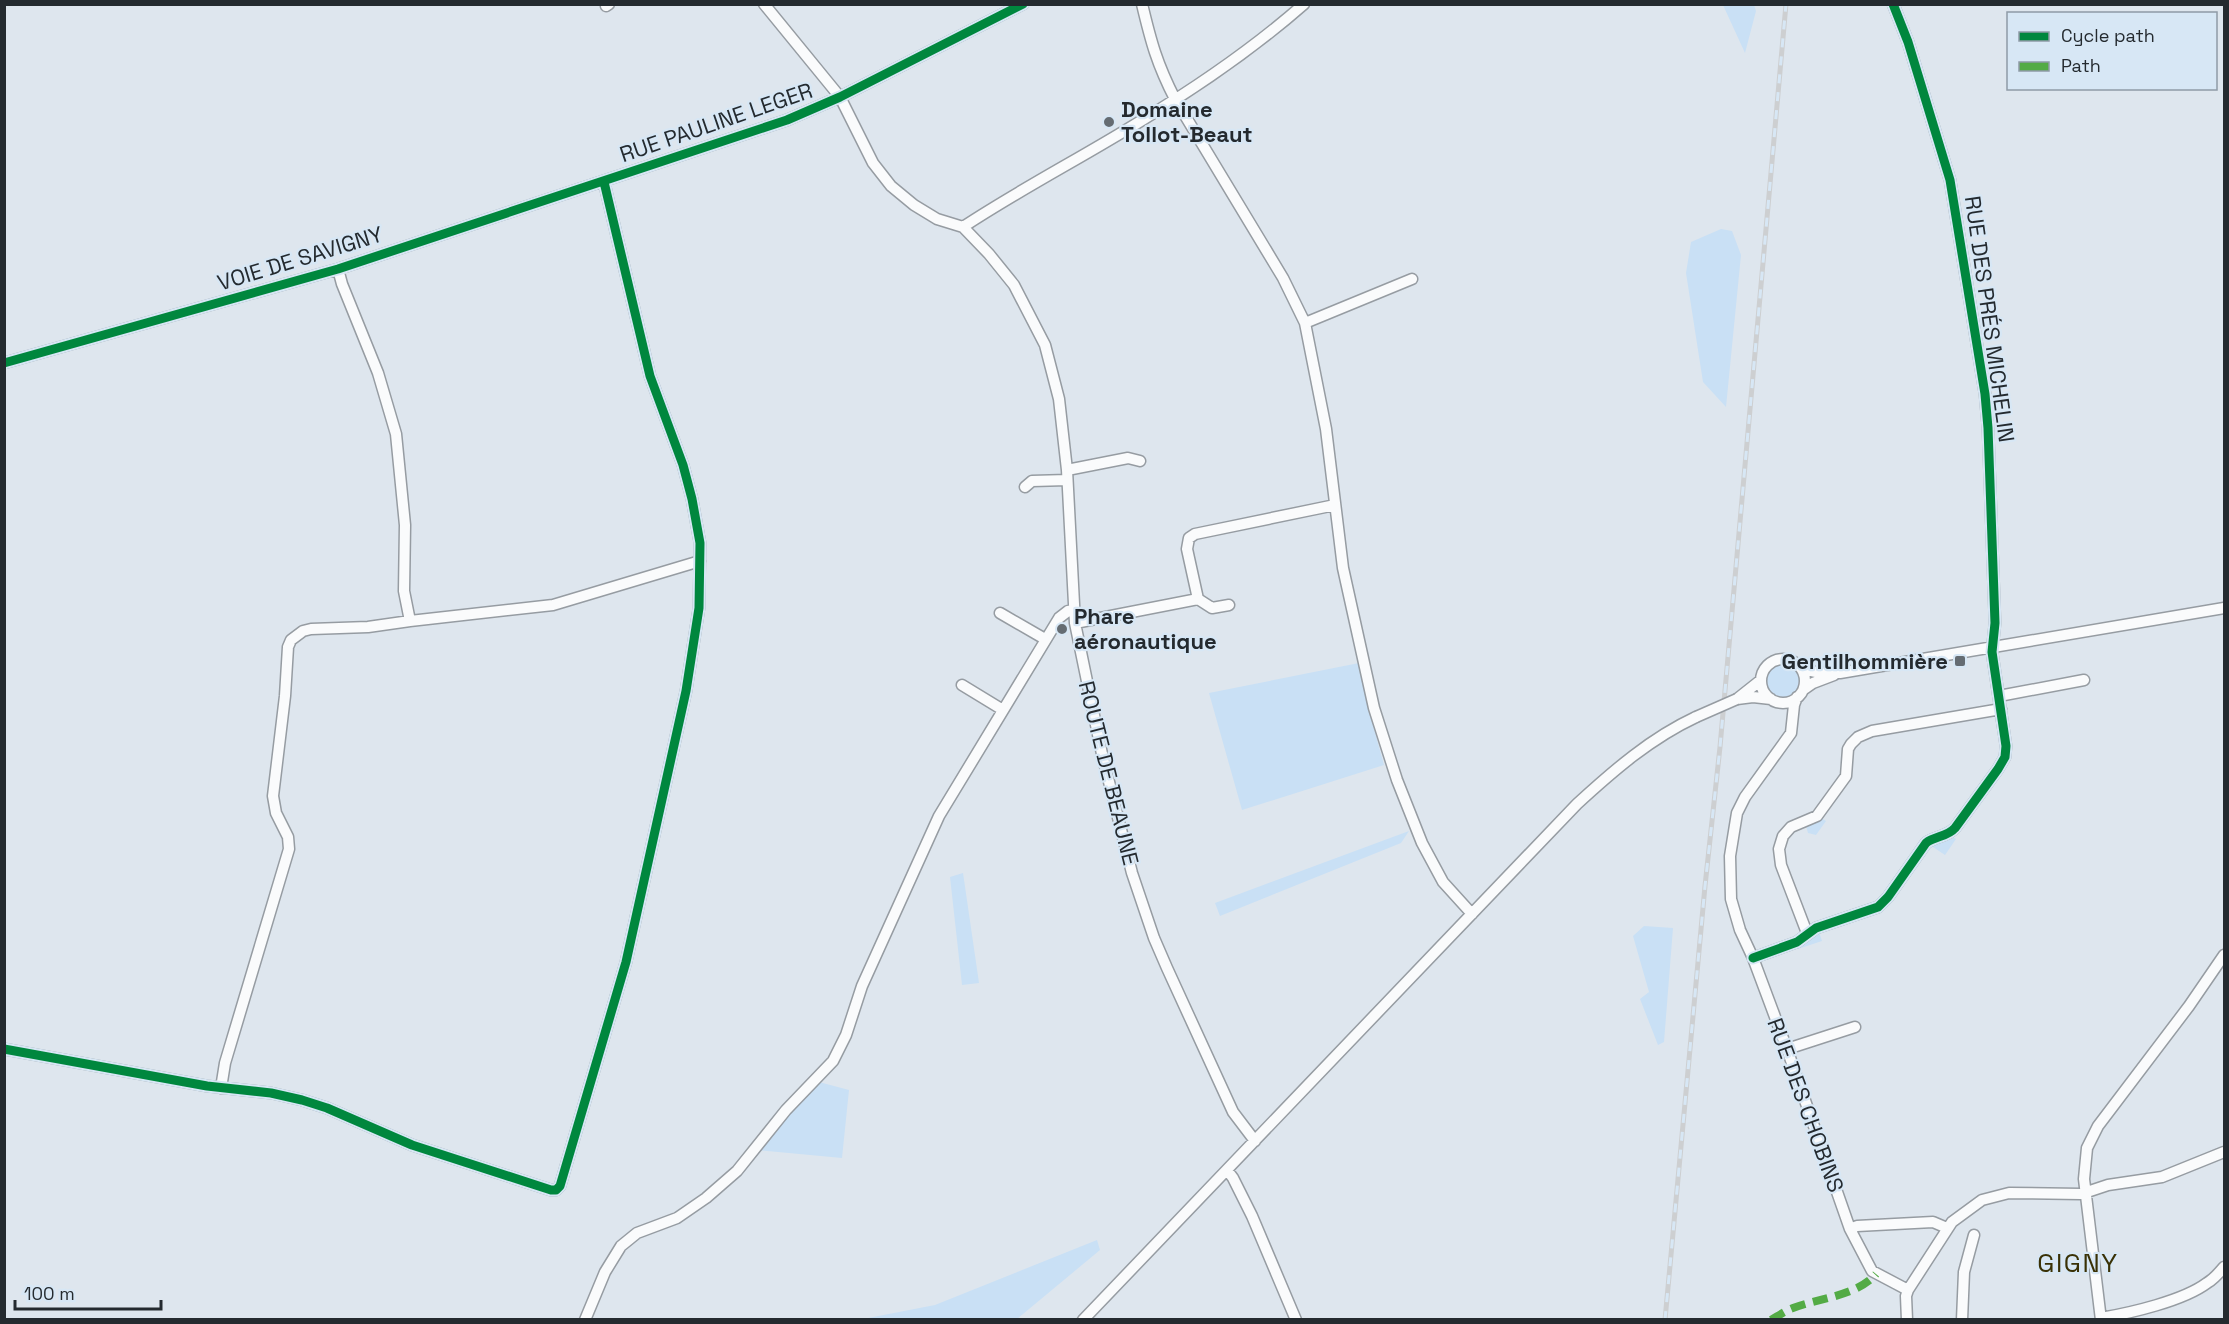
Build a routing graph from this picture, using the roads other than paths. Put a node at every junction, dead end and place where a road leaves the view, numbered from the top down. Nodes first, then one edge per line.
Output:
1 (764, 4) edge
2 (1023, 4) edge
3 (1143, 4) edge
4 (1305, 4) edge
5 (1893, 4) edge
6 (840, 98) junction
7 (1175, 99) junction
8 (603, 182) junction
9 (963, 227) junction
10 (338, 269) junction
11 (1412, 279) dead end
12 (1305, 323) junction
13 (4, 363) edge
14 (1140, 461) dead end
15 (1067, 475) junction
16 (1025, 488) dead end
17 (1335, 505) junction
18 (700, 561) junction
19 (1198, 599) junction
20 (1229, 604) dead end
21 (2224, 608) edge
22 (1073, 610) junction
23 (1000, 613) dead end
24 (410, 621) junction
25 (1075, 623) junction
26 (1045, 639) junction
27 (1993, 648) junction
28 (1802, 669) junction
29 (1840, 673) junction
30 (1761, 680) junction
31 (2084, 680) dead end
32 (962, 685) dead end
33 (1800, 693) junction
34 (1999, 696) junction
35 (1737, 699) junction
36 (1774, 700) junction
37 (2001, 709) junction
38 (1003, 710) junction
39 (1787, 738) junction
40 (1472, 914) junction
41 (1807, 933) junction
42 (2224, 955) edge
43 (1753, 958) junction
44 (1855, 1027) dead end
45 (1787, 1048) junction
46 (4, 1049) edge
47 (221, 1088) junction
48 (1255, 1141) junction
49 (2224, 1152) edge
50 (1227, 1170) junction
51 (2085, 1193) junction
52 (1947, 1228) junction
53 (1850, 1229) junction
54 (1974, 1235) dead end
55 (2224, 1270) edge
56 (1908, 1290) junction
57 (2101, 1319) edge
58 (585, 1320) edge
59 (1083, 1320) edge
60 (1296, 1320) edge
61 (1907, 1320) edge
62 (1962, 1320) edge

1 - 6 street
2 - 6 street, RUE PAULINE LEGER
3 - 7 street
4 - 7 street
5 - 27 street, RUE DES PRÉS MICHELIN
6 - 8 street, RUE PAULINE LEGER
6 - 9 street
7 - 9 street
7 - 12 street
8 - 10 street, VOIE DE SAVIGNY
8 - 18 street
9 - 15 street, ROUTE DE BEAUNE
10 - 13 street, VOIE DE SAVIGNY
10 - 24 street
11 - 12 street
12 - 17 street
14 - 15 street
15 - 16 street
15 - 22 street, ROUTE DE BEAUNE
17 - 19 street
17 - 40 street
18 - 24 street
18 - 47 street
19 - 20 street
19 - 25 street
21 - 27 street
22 - 25 street, ROUTE DE BEAUNE
22 - 26 street
23 - 26 street
24 - 47 street
25 - 48 street, ROUTE DE BEAUNE
26 - 38 street
27 - 29 street
27 - 34 street, RUE DES PRÉS MICHELIN
28 - 29 street
28 - 30 street
28 - 33 street
29 - 33 street
30 - 35 street
30 - 36 street
31 - 34 street
32 - 38 street
33 - 36 street
33 - 39 street
34 - 37 street, RUE DES PRÉS MICHELIN
35 - 36 street
35 - 40 street, bridge
36 - 39 street
37 - 41 street, RUE DES PRÉS MICHELIN
37 - 41 street
38 - 58 street
39 - 43 street, RUE DES CHOBINS
40 - 48 street
41 - 43 street, RUE DES PRÉS MICHELIN
42 - 51 street
43 - 45 street, RUE DES CHOBINS
44 - 45 street
45 - 53 street, RUE DES CHOBINS
46 - 47 street
48 - 50 street
49 - 51 street
50 - 59 street
50 - 60 street
51 - 52 street
51 - 57 street
52 - 53 street
52 - 56 street
53 - 56 street, RUE DES CHOBINS
54 - 62 street
55 - 57 street
56 - 61 street

